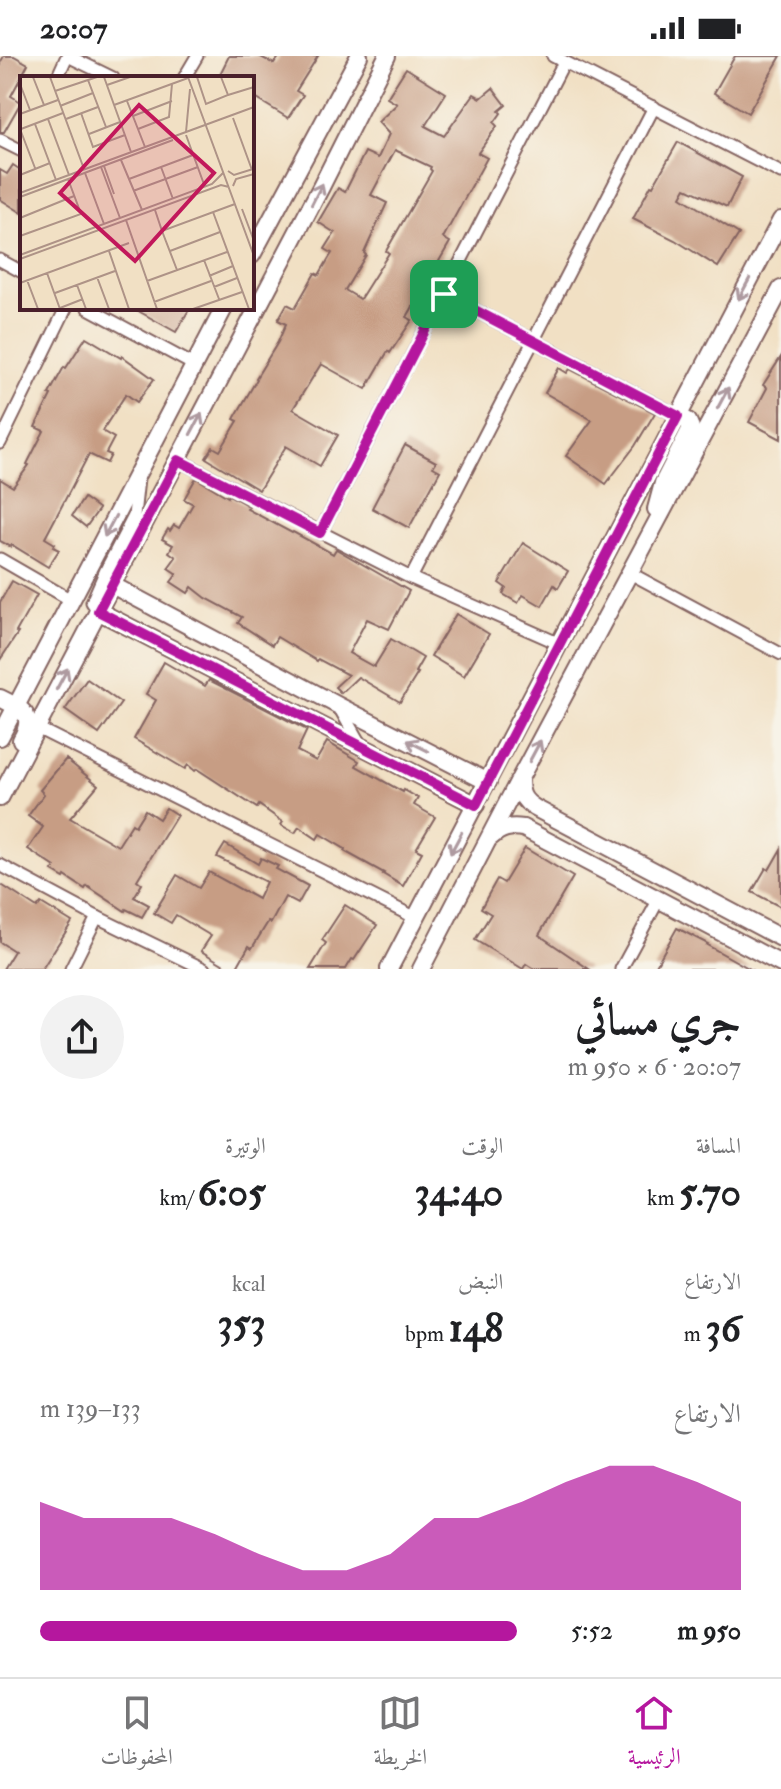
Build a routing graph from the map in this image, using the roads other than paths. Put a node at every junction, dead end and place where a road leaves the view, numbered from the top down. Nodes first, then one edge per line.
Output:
1 (68, 56) edge
2 (197, 56) edge
3 (359, 56) edge
4 (387, 56) edge
5 (558, 59) edge
6 (58, 76) edge
7 (109, 76) edge
8 (185, 76) edge
9 (654, 107) junction
10 (0, 140) edge
11 (20, 150) edge
12 (781, 173) edge
13 (781, 220) edge
14 (254, 251) edge
15 (0, 260) edge
16 (20, 271) edge
17 (781, 289) edge
18 (444, 294) junction
19 (65, 310) edge
20 (92, 310) edge
21 (223, 310) edge
22 (534, 340) junction
23 (194, 365) junction
24 (678, 416) junction
25 (0, 443) edge
26 (178, 460) junction
27 (140, 470) junction
28 (320, 533) junction
29 (648, 538) junction
30 (0, 559) edge
31 (630, 573) junction
32 (411, 578) junction
33 (112, 585) junction
34 (71, 600) junction
35 (98, 611) junction
36 (560, 644) junction
37 (781, 654) edge
38 (0, 698) edge
39 (16, 706) junction
40 (339, 706) junction
41 (37, 728) junction
42 (0, 737) edge
43 (361, 747) junction
44 (0, 778) edge
45 (520, 778) junction
46 (488, 782) junction
47 (0, 798) edge
48 (476, 805) junction
49 (546, 814) junction
50 (535, 833) junction
51 (489, 838) junction
52 (0, 865) edge
53 (659, 899) junction
54 (97, 917) junction
55 (416, 918) junction
56 (781, 938) edge
57 (781, 964) edge
58 (71, 969) edge
59 (204, 969) edge
60 (389, 969) edge
61 (421, 969) edge
62 (621, 969) edge

1 - 6 street
1 - 7 street
2 - 8 street
3 - 14 street
26 -> 4 street
5 - 9 street
5 - 18 street
9 - 12 street
9 - 22 street
10 - 11 street
13 -> 24 street
15 - 16 street
29 -> 17 street
18 - 22 street
18 - 28 street
19 - 25 street
20 - 23 street
21 - 23 street
22 - 24 street
22 - 32 street
23 - 27 street
24 - 29 street
24 - 36 street
26 - 28 street
26 - 33 street
27 -> 34 street
27 - 35 street
28 - 32 street
29 - 31 street
30 - 34 street
31 - 37 street
45 -> 31 street
32 - 36 street
33 - 35 street
33 - 40 street
34 - 39 street
41 -> 35 street
35 - 43 street
36 - 46 street
38 - 39 street
39 - 42 street
39 - 44 street
40 - 43 street
46 -> 40 street
41 - 47 street
41 - 55 street
43 - 48 street
45 - 49 street
45 - 51 street
46 - 48 street
48 -> 55 street
49 - 50 street
49 - 56 street
50 - 51 street
50 - 53 street
51 - 61 street
52 - 54 street
53 - 57 street
53 - 62 street
54 - 58 street
54 - 59 street
55 - 60 street

